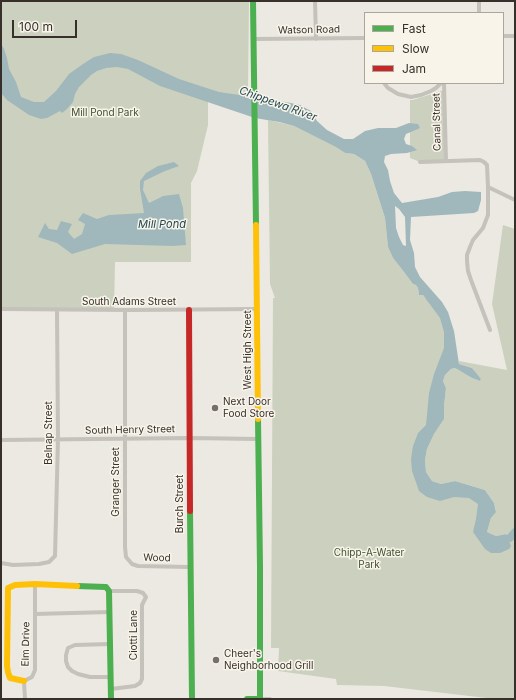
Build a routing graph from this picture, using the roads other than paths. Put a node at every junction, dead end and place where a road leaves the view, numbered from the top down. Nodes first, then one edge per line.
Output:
1 (253, 1) edge
2 (315, 1) edge
3 (479, 1) edge
4 (479, 12) edge
5 (504, 36) edge
6 (515, 36) edge
7 (316, 38) junction
8 (364, 38) edge
9 (253, 39) junction
10 (385, 84) edge
11 (440, 84) edge
12 (444, 84) edge
13 (446, 161) junction
14 (420, 162) dead end
15 (488, 187) junction
16 (515, 200) edge
17 (1, 309) edge
18 (257, 309) junction
19 (57, 310) junction
20 (125, 310) junction
21 (189, 310) junction
22 (490, 330) dead end
23 (190, 438) junction
24 (58, 439) junction
25 (124, 439) junction
26 (258, 439) junction
27 (1, 440) edge
28 (126, 557) joint
29 (1, 563) edge
30 (190, 567) junction
31 (35, 584) junction
32 (109, 591) junction
33 (110, 612) junction
34 (35, 614) junction
35 (111, 644) junction
36 (111, 677) junction
37 (24, 681) junction
38 (112, 689) junction
39 (25, 699) edge
40 (111, 699) edge
41 (192, 699) edge
42 (248, 699) edge
43 (260, 699) edge
44 (270, 699) edge

1 - 9 street, West High Street
2 - 7 street
3 - 4 street
5 - 6 street
7 - 8 street, Watson Road
7 - 9 street, Watson Road
9 - 18 street, West High Street
10 - 11 street
12 - 13 street, Canal Street
13 - 14 street
13 - 15 street
15 - 16 street
15 - 22 street
17 - 19 street, South Adams Street
18 - 21 street, South Adams Street
18 - 26 street, West High Street
19 - 20 street, South Adams Street
19 - 24 street, Belnap Street
20 - 21 street, South Adams Street
20 - 25 street, Granger Street
21 - 23 street, Burch Street
23 - 25 street, South Henry Street
23 - 26 street, South Henry Street
23 - 30 street, Burch Street
24 - 25 street, South Henry Street
24 - 27 street, South Henry Street
24 - 29 street, Belnap Street
25 - 28 street, Granger Street
26 - 43 street, West High Street
28 - 30 street, Wood
30 - 41 street, Burch Street
31 - 32 street
31 - 34 street, Elm Drive
31 - 37 street
32 - 33 street
32 - 38 street, Ciotti Lane
33 - 34 street
33 - 35 street
34 - 37 street, Elm Drive
35 - 36 street
35 - 36 street
36 - 38 street
37 - 39 street, Elm Drive
38 - 40 street
42 - 43 street
43 - 44 street

